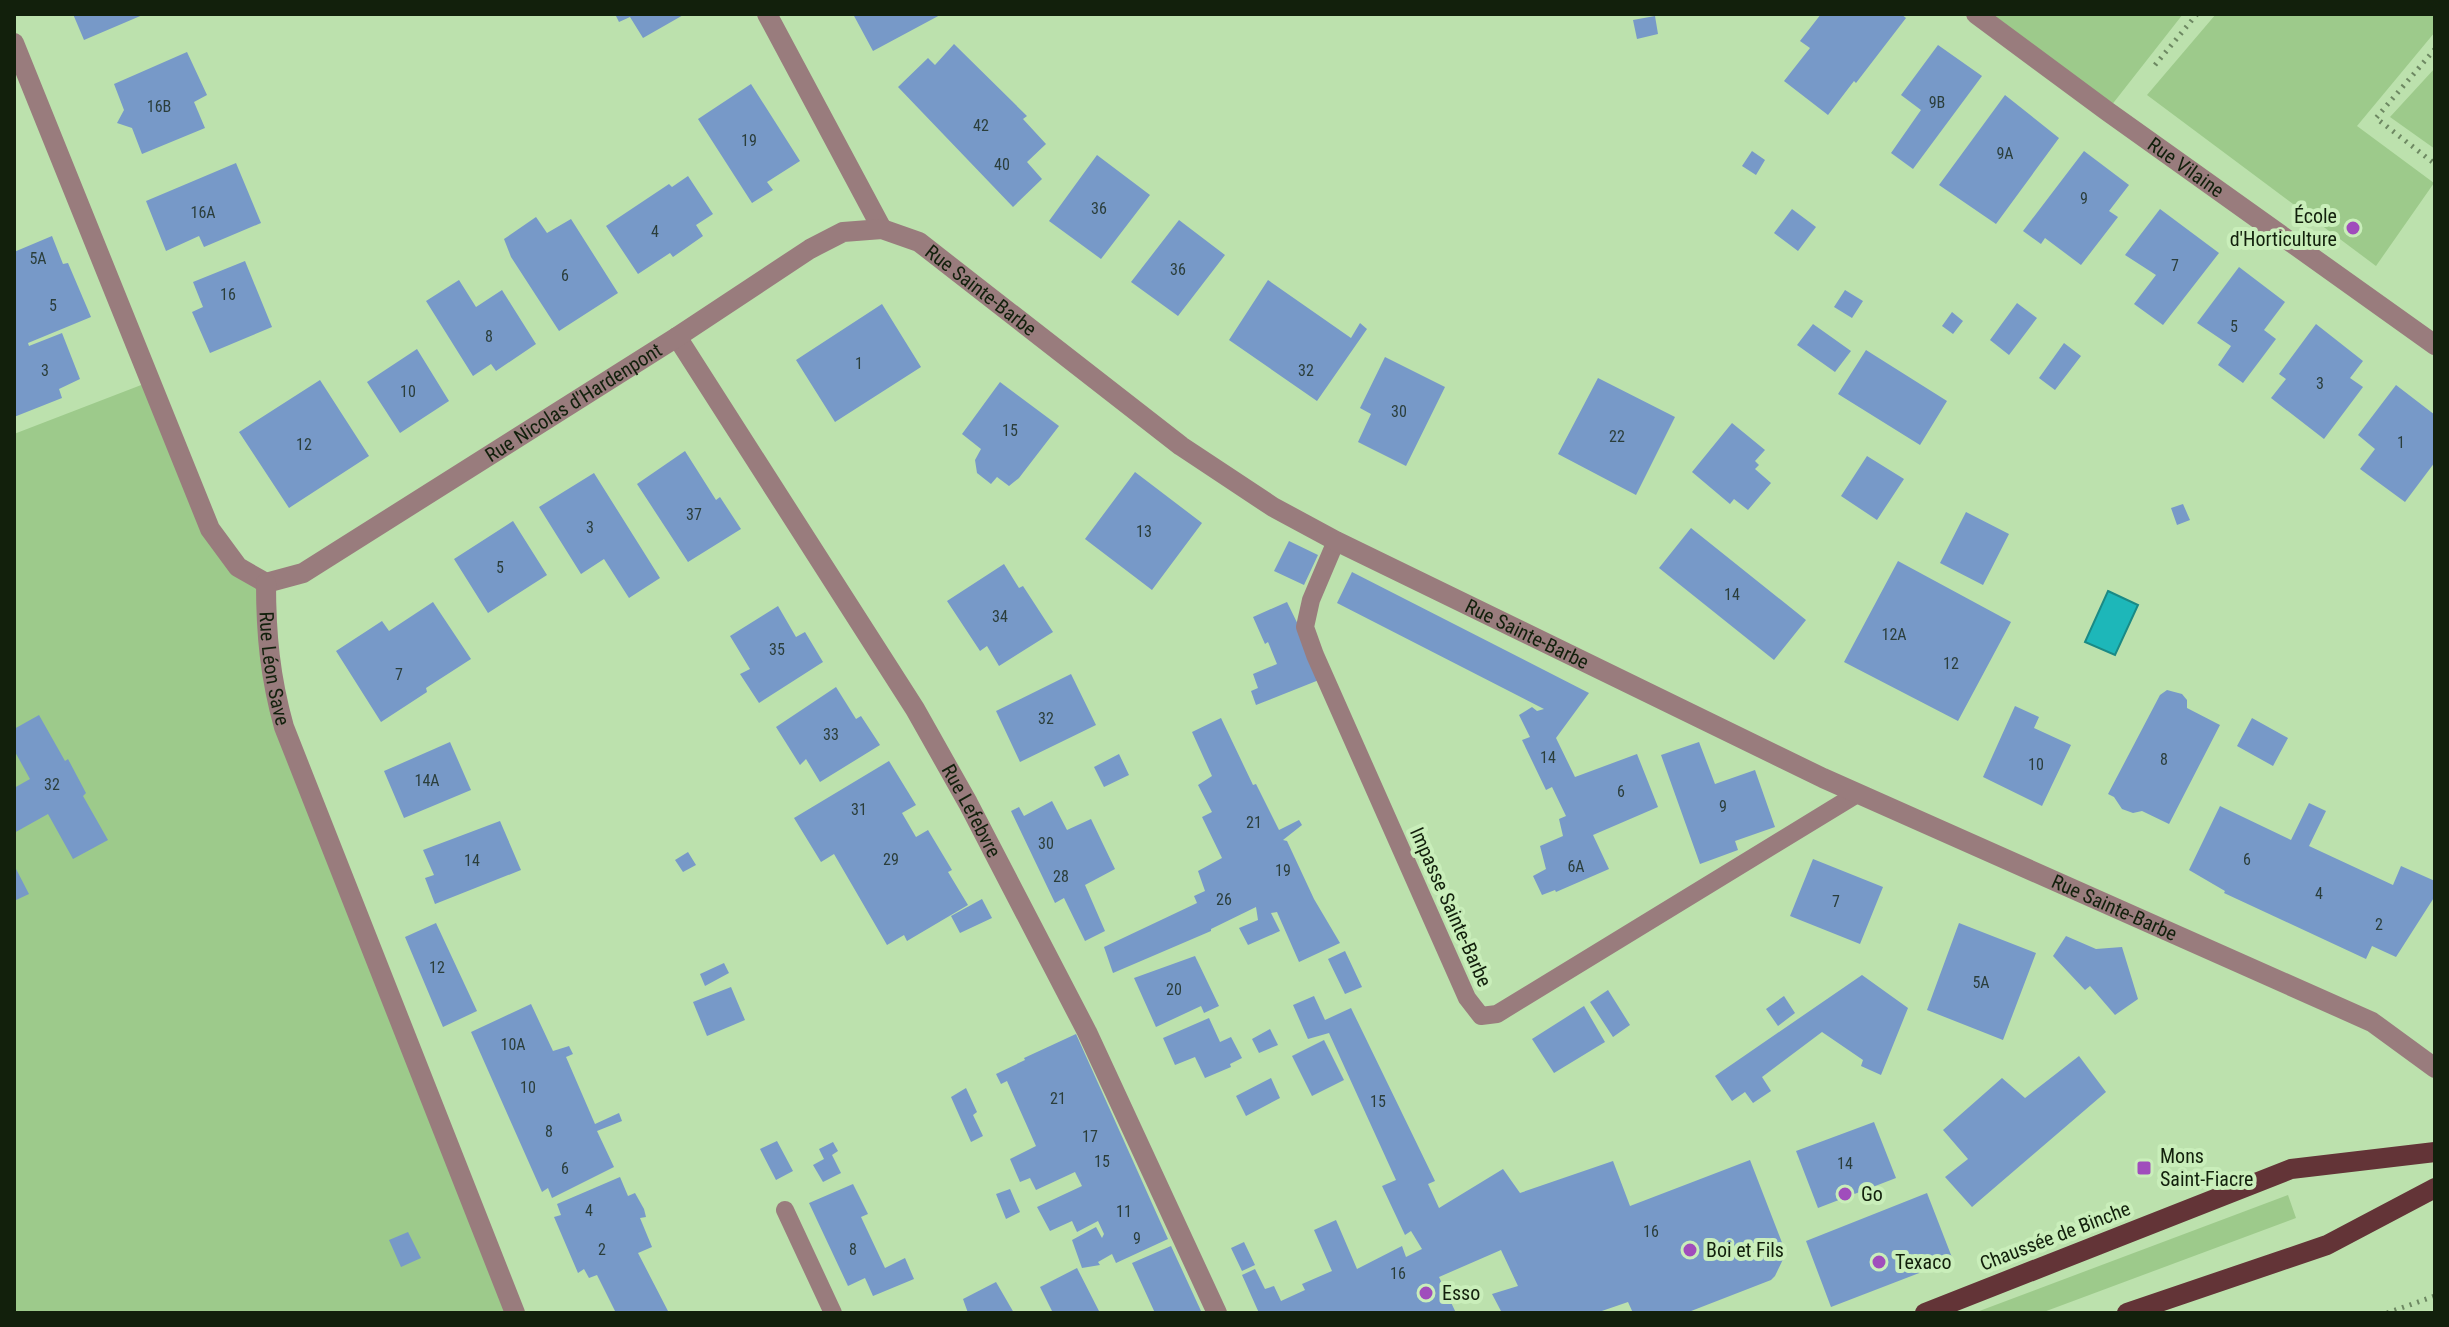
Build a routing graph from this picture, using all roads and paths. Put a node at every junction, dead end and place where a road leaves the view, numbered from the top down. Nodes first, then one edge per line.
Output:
1 (767, 14) edge
2 (1976, 14) edge
3 (2197, 14) edge
4 (14, 43) edge
5 (2435, 49) edge
6 (2155, 65) dead end
7 (2435, 164) edge
8 (882, 229) junction
9 (677, 337) junction
10 (2435, 345) edge
11 (1336, 541) junction
12 (266, 583) junction
13 (1857, 794) junction
14 (2435, 1068) edge
15 (2435, 1152) edge
16 (2435, 1188) edge
17 (785, 1210) dead end
18 (2435, 1296) edge
19 (515, 1313) edge
20 (833, 1313) edge
21 (1217, 1313) edge
22 (1925, 1313) edge
23 (2127, 1313) edge
24 (2387, 1313) edge

1 - 8 street
2 - 10 street, Rue Vilaine
3 - 6 path
4 - 12 street, Rue Léon Save
5 - 7 path
8 - 9 street, Rue Nicolas d'Hardenpont
8 - 11 street, Rue Sainte-Barbe
9 - 12 street, Rue Nicolas d'Hardenpont
9 - 21 street, Rue Lefebvre
11 - 13 street, Rue Sainte-Barbe
11 - 13 lane, Impasse Sainte-Barbe
12 - 19 street, Rue Léon Save
13 - 14 street, Rue Sainte-Barbe
15 - 22 main road, Chaussée de Binche
16 - 23 main road
17 - 20 lane
18 - 24 path

